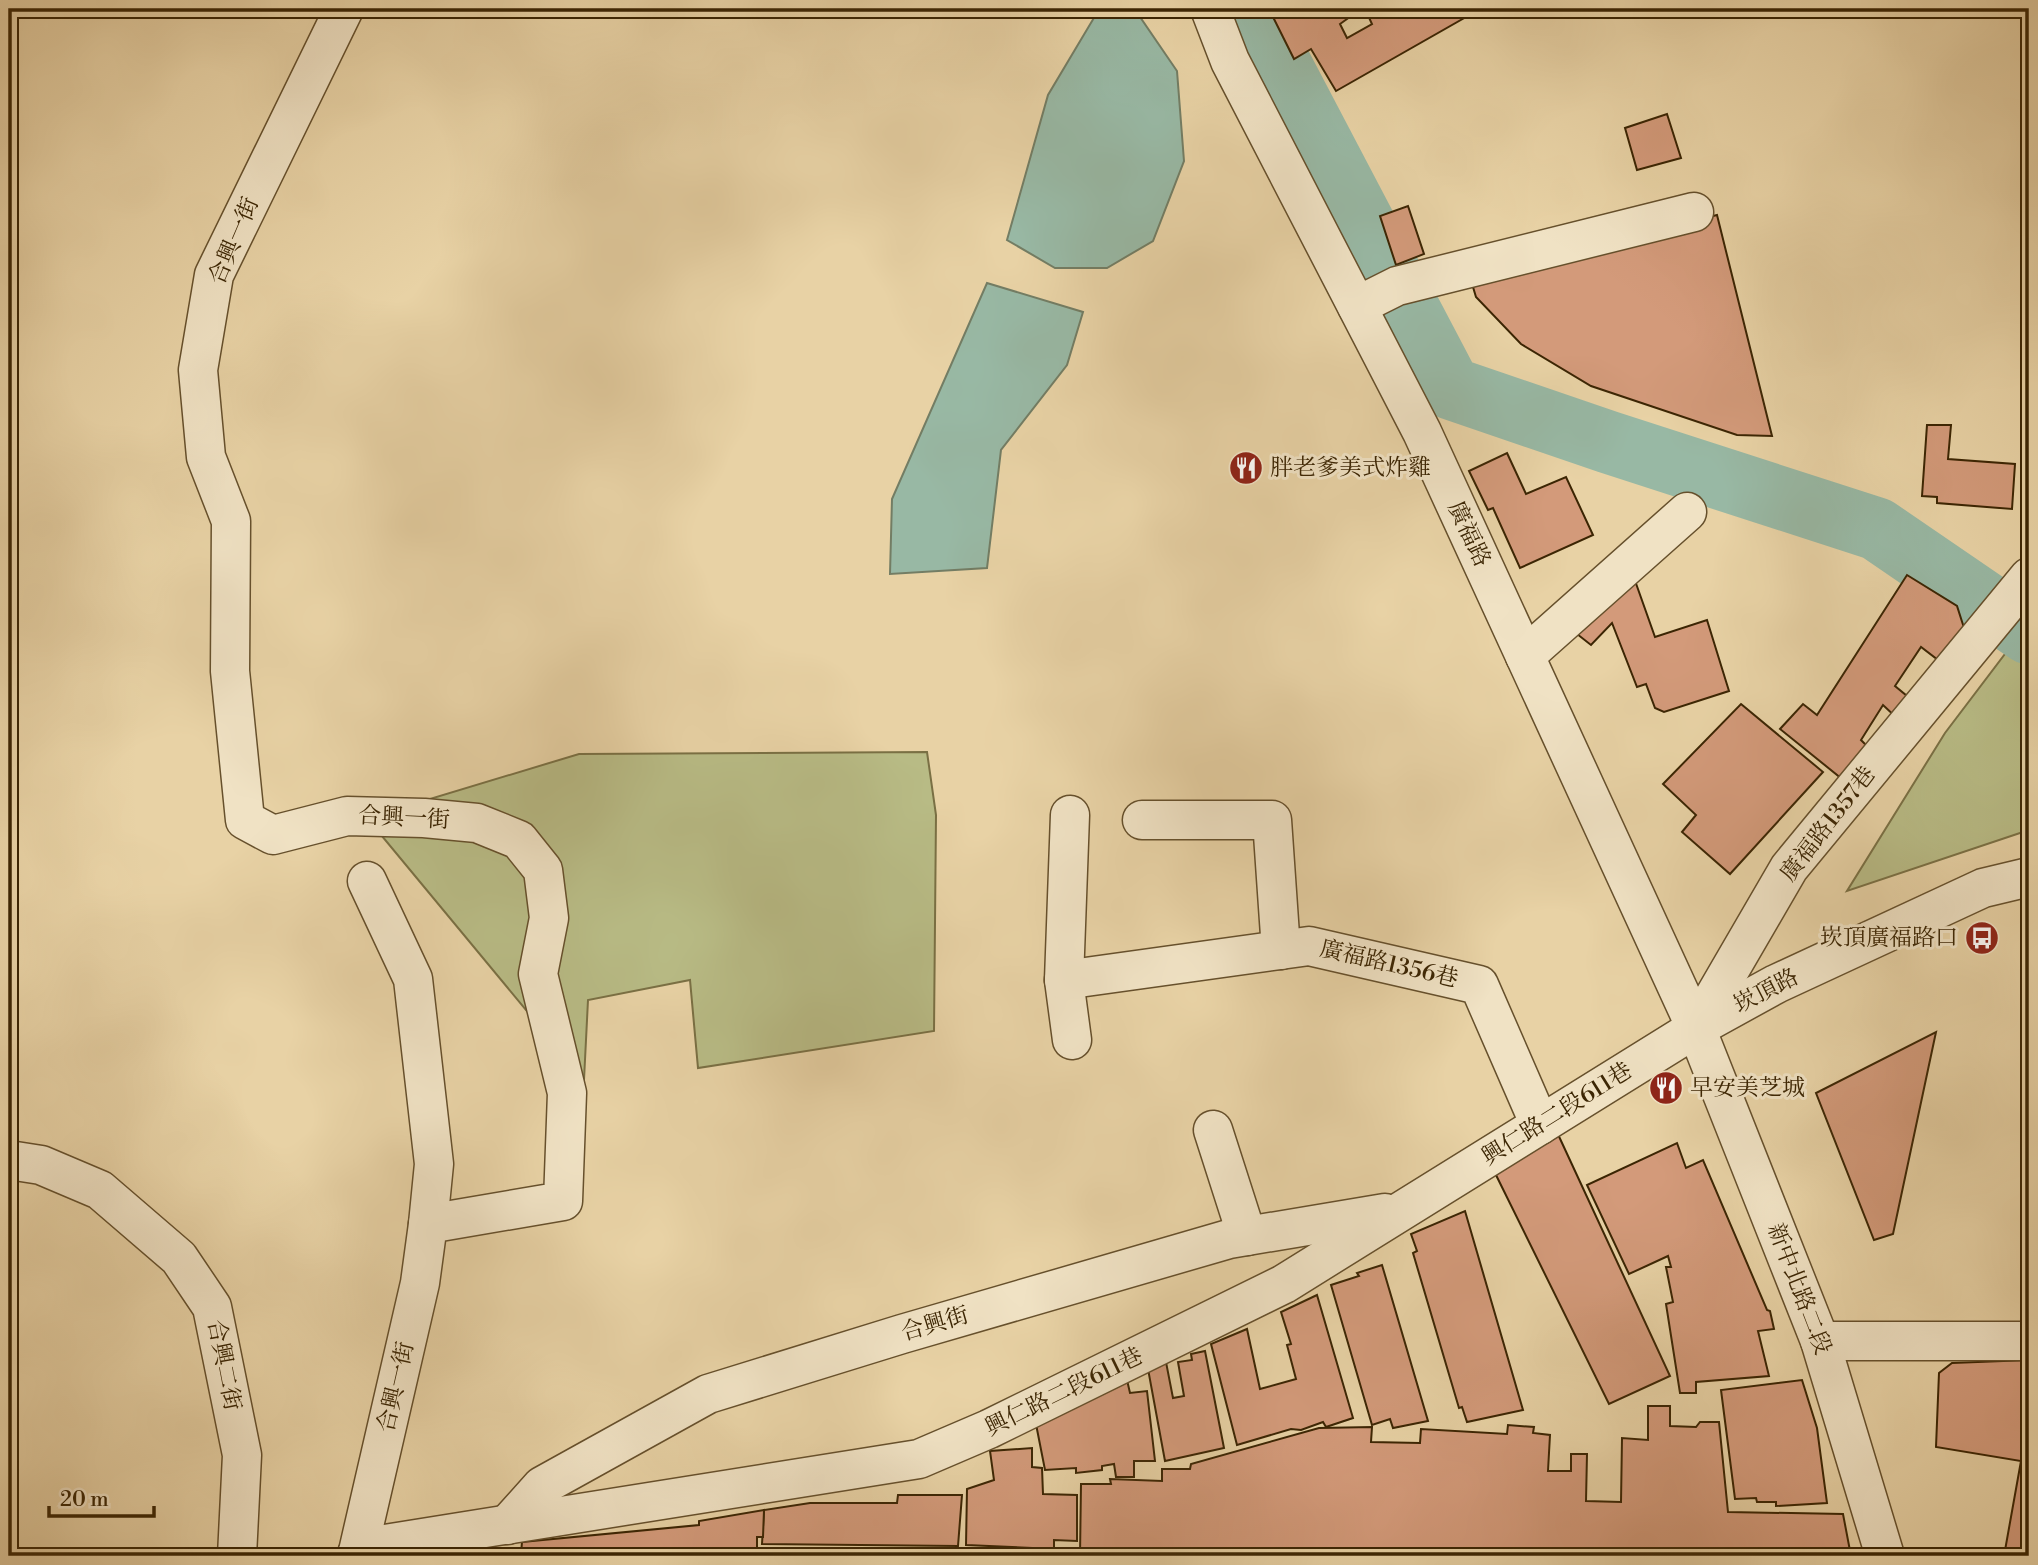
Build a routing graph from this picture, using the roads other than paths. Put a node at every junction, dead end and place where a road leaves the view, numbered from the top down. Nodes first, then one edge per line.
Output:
1 (344, 9) edge
2 (1210, 9) edge
3 (1693, 212) dead end
4 (1357, 306) junction
5 (1686, 512) dead end
6 (2029, 577) edge
7 (1525, 656) junction
8 (1070, 815) dead end
9 (1142, 820) dead end
10 (2029, 877) edge
11 (367, 881) dead end
12 (1281, 950) junction
13 (1064, 980) junction
14 (1696, 1028) junction
15 (1072, 1040) dead end
16 (1540, 1125) junction
17 (1213, 1130) dead end
18 (9, 1160) edge
19 (1401, 1210) junction
20 (428, 1224) junction
21 (1247, 1236) junction
22 (1820, 1341) junction
23 (2029, 1341) edge
24 (507, 1525) junction
25 (237, 1556) edge
26 (357, 1556) edge
27 (1885, 1556) edge

1 - 20 street, 合興一街
2 - 4 street, 廣福路
3 - 4 street
4 - 7 street, 廣福路
5 - 7 street
6 - 14 street, 廣福路1357巷
7 - 14 street, 廣福路
8 - 13 street
9 - 12 street
10 - 14 street, 崁頂路
11 - 20 street
12 - 13 street, 廣福路1356巷
12 - 16 street, 廣福路1356巷
13 - 15 street
14 - 16 street, 興仁路二段611巷
14 - 22 street, 新中北路二段
16 - 19 street, 興仁路二段611巷
17 - 21 street
18 - 25 street, 合興二街
19 - 21 street, 合興街
19 - 24 street, 興仁路二段611巷
20 - 26 street, 合興一街
21 - 24 street, 合興街
22 - 23 street
22 - 27 street, 新中北路二段
24 - 26 street, 興仁路二段611巷

